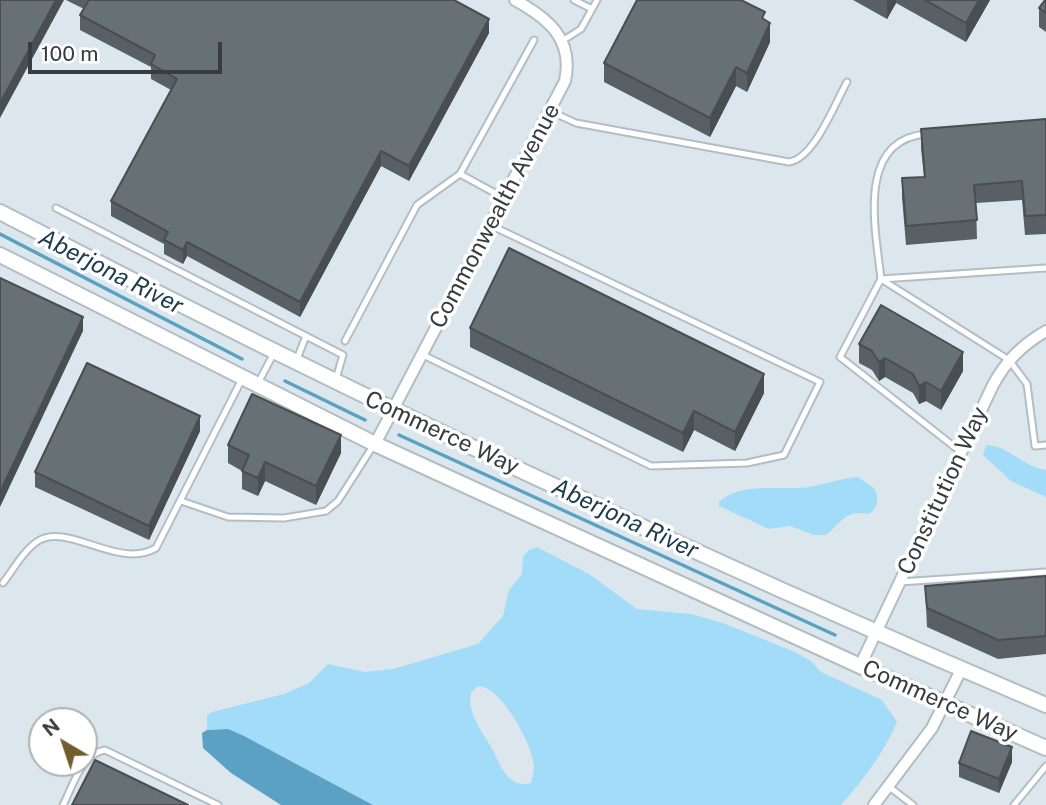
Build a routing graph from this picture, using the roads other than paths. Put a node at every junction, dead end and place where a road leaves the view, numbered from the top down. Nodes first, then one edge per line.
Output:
1 (515, 0) edge
2 (575, 0) edge
3 (597, 0) edge
4 (592, 9) junction
5 (534, 40) dead end
6 (562, 41) junction
7 (847, 82) dead end
8 (550, 111) junction
9 (931, 134) edge
10 (460, 174) junction
11 (504, 198) junction
12 (57, 208) dead end
13 (0, 212) edge
14 (490, 225) junction
15 (0, 255) edge
16 (1046, 268) edge
17 (881, 279) junction
18 (1046, 331) edge
19 (306, 336) junction
20 (345, 341) dead end
21 (274, 353) junction
22 (421, 354) junction
23 (1009, 360) junction
24 (295, 363) junction
25 (242, 379) junction
26 (336, 382) junction
27 (256, 386) junction
28 (392, 409) junction
29 (375, 444) junction
30 (1046, 444) edge
31 (961, 452) junction
32 (181, 501) junction
33 (1046, 572) edge
34 (900, 582) junction
35 (3, 583) dead end
36 (876, 632) junction
37 (860, 666) junction
38 (961, 670) junction
39 (946, 705) junction
40 (1046, 705) edge
41 (1046, 748) edge
42 (1046, 766) edge
43 (888, 786) junction
44 (64, 805) edge
45 (218, 805) edge
46 (874, 805) edge
47 (913, 805) edge
48 (1014, 805) edge

1 - 6 street
2 - 4 lane
3 - 4 lane
4 - 6 lane
5 - 10 lane
6 - 8 street, Commonwealth Avenue
7 - 8 lane
8 - 11 street, Commonwealth Avenue
9 - 17 lane
10 - 11 lane
10 - 20 lane
11 - 14 street, Commonwealth Avenue
12 - 19 lane
13 - 21 street, Commerce Way
14 - 22 street, Commonwealth Avenue
14 - 22 lane
15 - 25 street, Commerce Way
16 - 17 lane
17 - 23 lane
17 - 31 lane
18 - 23 street, Constitution Way
19 - 24 lane
19 - 26 lane
21 - 24 street, Commerce Way
21 - 27 lane
22 - 28 street, Commonwealth Avenue
23 - 30 lane
23 - 31 street, Constitution Way
24 - 26 street, Commerce Way
25 - 27 street, Commerce Way
25 - 32 lane
26 - 28 street, Commerce Way
27 - 29 street, Commerce Way
28 - 29 street, Commonwealth Avenue
28 - 36 street, Commerce Way
29 - 32 lane
29 - 37 street, Commerce Way
31 - 34 street, Constitution Way
32 - 35 lane
33 - 34 lane
34 - 36 street, Constitution Way
36 - 37 street, Constitution Way
36 - 38 street, Commerce Way
37 - 39 street, Commerce Way
38 - 39 street
38 - 40 street, Commerce Way
39 - 41 street, Commerce Way
39 - 43 street
42 - 48 lane
43 - 46 street
43 - 47 lane
44 - 45 lane

